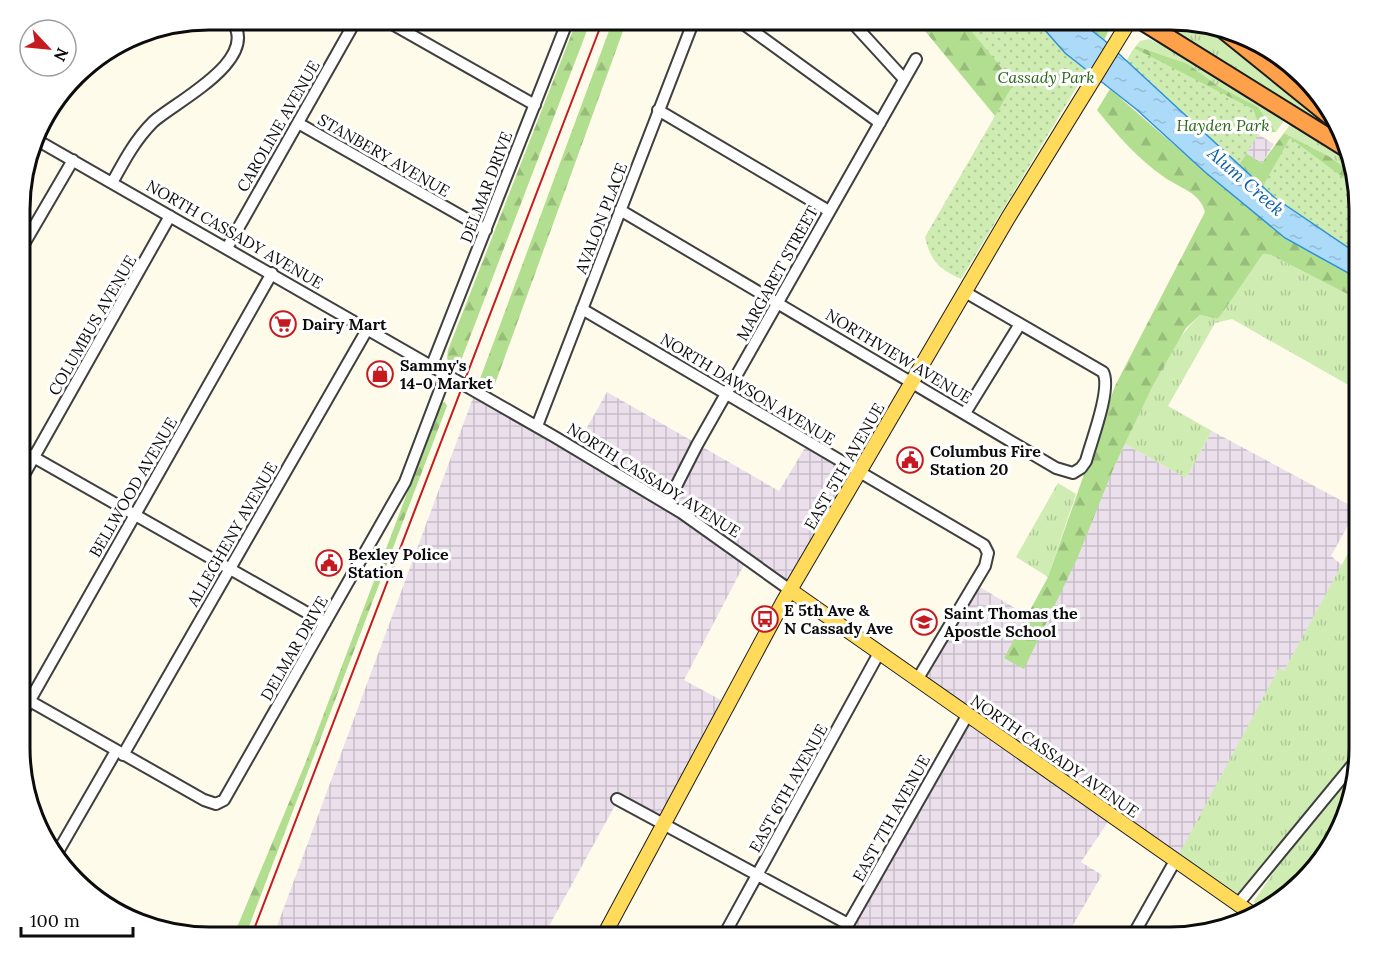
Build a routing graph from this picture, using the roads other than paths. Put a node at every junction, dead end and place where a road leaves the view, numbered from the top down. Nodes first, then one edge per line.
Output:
1 (237, 30) edge
2 (350, 30) edge
3 (403, 30) edge
4 (564, 30) edge
5 (690, 30) edge
6 (752, 30) edge
7 (859, 30) edge
8 (1125, 30) edge
9 (1156, 30) edge
10 (1245, 47) edge
11 (916, 59) dead end
12 (904, 80) junction
13 (1314, 103) edge
14 (535, 105) junction
15 (658, 110) junction
16 (298, 123) junction
17 (880, 123) junction
18 (1335, 142) edge
19 (43, 144) edge
20 (73, 160) junction
21 (112, 183) junction
22 (620, 210) junction
23 (829, 211) junction
24 (171, 216) junction
25 (486, 230) junction
26 (30, 234) edge
27 (227, 248) junction
28 (272, 273) junction
29 (965, 292) junction
30 (778, 302) junction
31 (582, 309) junction
32 (1020, 324) junction
33 (368, 328) junction
34 (432, 365) junction
35 (446, 374) junction
36 (913, 381) junction
37 (727, 393) junction
38 (965, 413) junction
39 (537, 426) junction
40 (30, 455) edge
41 (34, 457) junction
42 (30, 464) edge
43 (860, 472) junction
44 (668, 504) junction
45 (135, 515) junction
46 (230, 569) junction
47 (790, 590) junction
48 (325, 624) junction
49 (879, 653) junction
50 (917, 680) junction
51 (30, 690) edge
52 (30, 701) edge
53 (968, 714) junction
54 (120, 753) junction
55 (1348, 771) edge
56 (617, 799) dead end
57 (663, 825) junction
58 (61, 847) edge
59 (1175, 861) junction
60 (757, 875) junction
61 (1238, 904) junction
62 (1246, 909) edge
63 (848, 924) junction
64 (608, 927) edge
65 (728, 927) edge
66 (846, 927) edge
67 (1138, 927) edge

1 - 21 street
2 - 16 street, CAROLINE AVENUE
3 - 14 street
4 - 14 street, DELMAR DRIVE
5 - 15 street, AVALON PLACE
6 - 17 street
7 - 12 street
8 - 29 main road, EAST 5TH AVENUE
9 - 18 highway
10 - 13 highway
11 - 12 street, MARGARET STREET
12 - 17 street, MARGARET STREET
14 - 25 street, DELMAR DRIVE
15 - 22 street, AVALON PLACE
15 - 23 street
16 - 25 street, STANBERY AVENUE
16 - 27 street, CAROLINE AVENUE
17 - 23 street, MARGARET STREET
19 - 20 street, NORTH CASSADY AVENUE
20 - 21 street, NORTH CASSADY AVENUE
20 - 26 street
21 - 24 street, NORTH CASSADY AVENUE
22 - 30 street, NORTHVIEW AVENUE
22 - 31 street, AVALON PLACE
23 - 30 street, MARGARET STREET
24 - 27 street, NORTH CASSADY AVENUE
24 - 41 street, COLUMBUS AVENUE
25 - 34 street, DELMAR DRIVE
27 - 28 street, NORTH CASSADY AVENUE
28 - 33 street, NORTH CASSADY AVENUE
28 - 45 street, BELLWOOD AVENUE
29 - 32 street
29 - 36 main road, EAST 5TH AVENUE
30 - 36 street, NORTHVIEW AVENUE
30 - 37 street, MARGARET STREET
31 - 37 street, NORTH DAWSON AVENUE
31 - 39 street, AVALON PLACE
32 - 38 street
32 - 38 street, NORTHVIEW AVENUE
33 - 34 street, NORTH CASSADY AVENUE
33 - 46 street, ALLEGHENY AVENUE
34 - 35 street, NORTH CASSADY AVENUE
35 - 39 street, NORTH CASSADY AVENUE
35 - 48 street, DELMAR DRIVE
36 - 38 street, NORTHVIEW AVENUE
36 - 43 main road, EAST 5TH AVENUE
37 - 43 street, NORTH DAWSON AVENUE
37 - 44 street, MARGARET STREET
39 - 44 street, NORTH CASSADY AVENUE
40 - 41 street
41 - 42 street, COLUMBUS AVENUE
41 - 45 street
43 - 47 main road, EAST 5TH AVENUE
43 - 50 street, NORTH DAWSON AVENUE
44 - 47 street, NORTH CASSADY AVENUE
45 - 46 street
45 - 51 street, BELLWOOD AVENUE
46 - 48 street
46 - 54 street, ALLEGHENY AVENUE
47 - 49 main road, NORTH CASSADY AVENUE
47 - 57 main road, EAST 5TH AVENUE
48 - 54 street, DELMAR DRIVE
49 - 50 main road, NORTH CASSADY AVENUE
49 - 60 street, EAST 6TH AVENUE
50 - 53 main road, NORTH CASSADY AVENUE
52 - 54 street
53 - 59 main road, NORTH CASSADY AVENUE
53 - 63 street, EAST 7TH AVENUE
54 - 58 street, ALLEGHENY AVENUE
55 - 61 street
56 - 57 street
57 - 60 street
57 - 64 main road, EAST 5TH AVENUE
59 - 61 main road, NORTH CASSADY AVENUE
59 - 67 street
60 - 63 street
60 - 65 street, EAST 6TH AVENUE
61 - 62 main road, NORTH CASSADY AVENUE
63 - 66 street, EAST 7TH AVENUE

